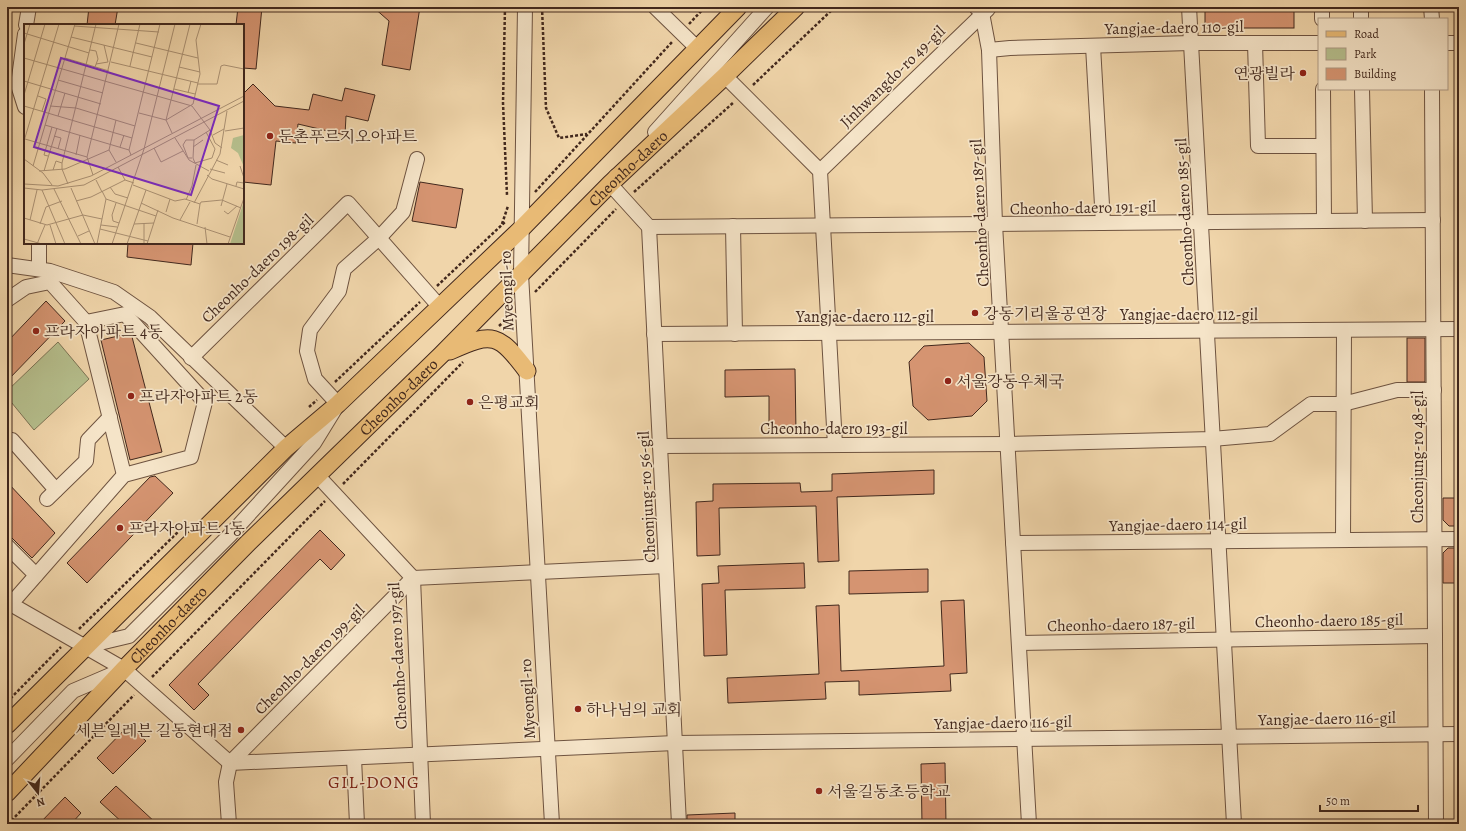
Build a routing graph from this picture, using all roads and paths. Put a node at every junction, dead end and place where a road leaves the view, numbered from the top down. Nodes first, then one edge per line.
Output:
1 (29, 7) edge
2 (505, 7) edge
3 (525, 7) edge
4 (542, 7) edge
5 (655, 7) edge
6 (705, 7) edge
7 (738, 7) edge
8 (767, 7) edge
9 (796, 7) edge
10 (835, 7) edge
11 (1189, 7) edge
12 (1322, 7) edge
13 (1361, 7) edge
14 (1432, 7) edge
15 (983, 9) edge
16 (1322, 18) edge
17 (1361, 18) edge
18 (1432, 18) edge
19 (26, 24) edge
20 (681, 32) junction
21 (24, 41) edge
22 (1192, 43) junction
23 (1255, 43) junction
24 (1318, 43) edge
25 (1448, 43) edge
26 (1459, 43) edge
27 (1093, 46) junction
28 (698, 49) junction
29 (989, 50) junction
30 (725, 76) junction
31 (1323, 90) edge
32 (1362, 90) edge
33 (1432, 90) edge
34 (744, 94) junction
35 (24, 104) edge
36 (587, 134) junction
37 (1323, 146) junction
38 (417, 159) dead end
39 (820, 171) junction
40 (610, 184) junction
41 (508, 198) dead end
42 (625, 200) junction
43 (515, 206) junction
44 (1433, 220) junction
45 (1324, 221) junction
46 (1365, 221) junction
47 (1202, 222) junction
48 (1103, 223) junction
49 (995, 224) junction
50 (502, 225) junction
51 (733, 226) junction
52 (822, 226) junction
53 (649, 227) junction
54 (522, 228) junction
55 (379, 238) junction
56 (39, 244) edge
57 (7, 265) edge
58 (39, 269) junction
59 (521, 274) junction
60 (7, 300) edge
61 (434, 300) junction
62 (523, 304) junction
63 (86, 322) junction
64 (1434, 329) junction
65 (1459, 329) edge
66 (1206, 330) junction
67 (1344, 330) junction
68 (1002, 332) junction
69 (830, 333) junction
70 (654, 334) junction
71 (734, 334) junction
72 (486, 339) junction
73 (441, 355) junction
74 (191, 358) junction
75 (464, 361) dead end
76 (527, 371) junction
77 (1434, 390) junction
78 (326, 391) junction
79 (338, 404) junction
80 (1343, 404) junction
81 (304, 412) dead end
82 (110, 417) junction
83 (1212, 439) junction
84 (12, 440) dead end
85 (1008, 444) junction
86 (835, 445) junction
87 (660, 446) junction
88 (286, 448) junction
89 (124, 475) junction
90 (317, 475) junction
91 (334, 493) junction
92 (184, 527) dead end
93 (1435, 539) junction
94 (1459, 539) edge
95 (1343, 540) junction
96 (1218, 541) junction
97 (1013, 543) junction
98 (7, 546) edge
99 (666, 566) junction
100 (538, 573) junction
101 (36, 576) junction
102 (413, 578) junction
103 (9, 604) edge
104 (1435, 636) junction
105 (70, 638) junction
106 (1224, 639) junction
107 (1019, 643) junction
108 (87, 646) junction
109 (124, 669) junction
110 (143, 686) junction
111 (7, 702) edge
112 (7, 724) edge
113 (1435, 734) junction
114 (1459, 734) edge
115 (1229, 736) junction
116 (1024, 738) junction
117 (675, 743) junction
118 (547, 749) junction
119 (419, 755) junction
120 (354, 758) junction
121 (7, 759) edge
122 (230, 763) junction
123 (7, 793) edge
124 (8, 824) edge
125 (229, 824) edge
126 (357, 824) edge
127 (423, 824) edge
128 (552, 824) edge
129 (679, 824) edge
130 (1029, 824) edge
131 (1234, 824) edge
132 (1436, 824) edge

1 - 19 street
2 - 41 path
3 - 43 street, Myeongil-ro
4 - 36 path
5 - 20 street
6 - 20 path
7 - 28 main road, Cheonho-daero
8 - 40 street
9 - 30 main road, Cheonho-daero
10 - 34 path
11 - 22 street, Cheonho-daero 185-gil
12 - 16 street
13 - 17 street
14 - 18 street
15 - 29 street, Cheonho-daero 187-gil
15 - 39 street, Jinhwangdo-ro 49-gil
20 - 28 street
20 - 36 path
21 - 35 street
22 - 23 street, Yangjae-daero 110-gil
22 - 27 street, Yangjae-daero 110-gil
22 - 47 street, Cheonho-daero 185-gil
23 - 24 street, Yangjae-daero 110-gil
23 - 37 street, Yangjae-daero 110-gil
25 - 26 street
27 - 29 street, Yangjae-daero 110-gil
27 - 48 street, Yangjae-daero 110-gil
28 - 54 main road, Cheonho-daero
29 - 49 street, Cheonho-daero 187-gil
30 - 34 street
30 - 40 main road, Cheonho-daero
31 - 37 street
32 - 46 street
33 - 44 street, Cheonjung-ro 48-gil
34 - 39 street
34 - 42 path
36 - 43 path
37 - 45 street
38 - 55 street
39 - 52 street
40 - 42 street
40 - 59 main road, Cheonho-daero
42 - 53 street
42 - 62 path
43 - 50 path
43 - 50 path
43 - 54 street, Myeongil-ro
44 - 46 street, Cheonho-daero 191-gil
44 - 64 street, Cheonjung-ro 48-gil
45 - 46 street, Cheonho-daero 191-gil
45 - 47 street, Cheonho-daero 191-gil
47 - 48 street, Cheonho-daero 191-gil
47 - 66 street, Cheonho-daero 185-gil
48 - 49 street, Cheonho-daero 191-gil
49 - 52 street, Cheonho-daero 191-gil
49 - 68 street, Cheonho-daero 187-gil
50 - 61 path
51 - 52 street, Cheonho-daero 191-gil
51 - 53 street, Cheonho-daero 191-gil
51 - 71 street
52 - 69 street
53 - 70 street, Cheonjung-ro 56-gil
54 - 59 street, Myeongil-ro
54 - 61 main road, Cheonho-daero
55 - 61 street
55 - 74 street, Cheonho-daero 198-gil
55 - 78 street
56 - 58 street
57 - 58 street
58 - 74 street
59 - 62 street, Myeongil-ro
59 - 73 main road, Cheonho-daero
60 - 63 street
61 - 78 path
61 - 79 main road, Cheonho-daero
62 - 72 path
62 - 76 street, Myeongil-ro
63 - 82 street
63 - 89 street
64 - 65 street, Yangjae-daero 112-gil
64 - 67 street, Yangjae-daero 112-gil
64 - 77 street, Cheonjung-ro 48-gil
66 - 67 street, Yangjae-daero 112-gil
66 - 68 street, Yangjae-daero 112-gil
66 - 83 street, Cheonho-daero 185-gil
67 - 80 street
68 - 69 street, Yangjae-daero 112-gil
68 - 85 street, Cheonho-daero 187-gil
69 - 71 street, Yangjae-daero 112-gil
69 - 86 street
70 - 71 street, Yangjae-daero 112-gil
70 - 87 street, Cheonjung-ro 56-gil
72 - 73 main road
72 - 76 main road
73 - 90 main road, Cheonho-daero
74 - 88 street
75 - 91 path
76 - 100 street, Myeongil-ro
77 - 80 street
77 - 93 street, Cheonjung-ro 48-gil
78 - 79 street
78 - 81 path
79 - 88 main road, Cheonho-daero
79 - 108 street
80 - 83 street
80 - 95 street
82 - 84 street
82 - 89 street
83 - 85 street
83 - 96 street, Cheonho-daero 185-gil
85 - 86 street, Cheonho-daero 193-gil
85 - 97 street, Cheonho-daero 187-gil
86 - 87 street, Cheonho-daero 193-gil
87 - 99 street, Cheonjung-ro 56-gil
88 - 108 main road, Cheonho-daero
89 - 101 street
90 - 91 street, Cheonho-daero 197-gil
90 - 109 main road, Cheonho-daero
91 - 102 street, Cheonho-daero 197-gil
91 - 110 path
92 - 105 path
93 - 94 street, Yangjae-daero 114-gil
93 - 95 street, Yangjae-daero 114-gil
93 - 104 street, Cheonjung-ro 48-gil
95 - 96 street, Yangjae-daero 114-gil
96 - 97 street, Yangjae-daero 114-gil
96 - 106 street, Cheonho-daero 185-gil
97 - 107 street, Cheonho-daero 187-gil
98 - 101 street
99 - 100 street
99 - 117 street, Cheonjung-ro 56-gil
100 - 102 street
100 - 118 street, Myeongil-ro
101 - 103 street
102 - 119 street, Cheonho-daero 197-gil
102 - 122 street, Cheonho-daero 199-gil
103 - 105 street
104 - 106 street, Cheonho-daero 185-gil
104 - 113 street, Cheonjung-ro 48-gil
105 - 108 street
105 - 111 path
106 - 107 street, Cheonho-daero 187-gil
106 - 115 street, Cheonho-daero 185-gil
107 - 116 street, Cheonho-daero 187-gil
108 - 109 street
108 - 112 main road, Cheonho-daero
109 - 110 street
109 - 121 street
109 - 123 main road, Cheonho-daero
110 - 122 street
110 - 124 path
113 - 114 street, Yangjae-daero 116-gil
113 - 115 street, Yangjae-daero 116-gil
113 - 132 street, Cheonjung-ro 48-gil
115 - 116 street, Yangjae-daero 116-gil
115 - 131 street, Cheonho-daero 185-gil
116 - 117 street, Yangjae-daero 116-gil
116 - 130 street, Cheonho-daero 187-gil
117 - 118 street, Yangjae-daero 116-gil
117 - 129 street, Cheonjung-ro 56-gil
118 - 119 street, Yangjae-daero 116-gil
118 - 128 street, Myeongil-ro
119 - 120 street, Yangjae-daero 116-gil
119 - 127 street, Cheonho-daero 197-gil
120 - 122 street, Yangjae-daero 116-gil
120 - 126 street
122 - 125 street

